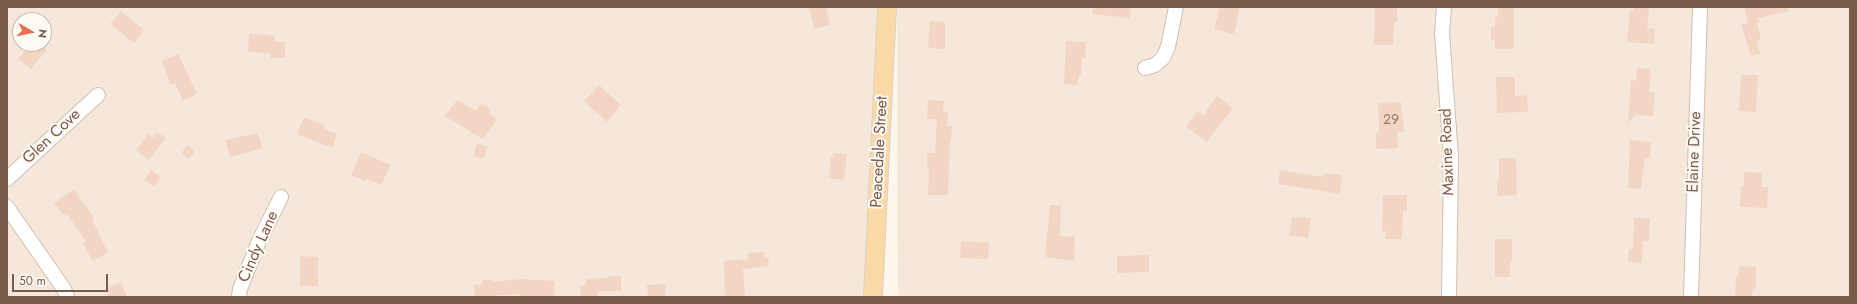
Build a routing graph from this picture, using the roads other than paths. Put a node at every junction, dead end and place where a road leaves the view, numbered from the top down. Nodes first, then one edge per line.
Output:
1 (887, 7) edge
2 (1176, 7) edge
3 (1444, 7) edge
4 (1700, 7) edge
5 (1145, 68) dead end
6 (98, 95) dead end
7 (7, 179) edge
8 (281, 197) dead end
9 (7, 207) edge
10 (67, 297) edge
11 (240, 297) edge
12 (873, 297) edge
13 (1449, 297) edge
14 (1691, 297) edge

1 - 12 main road, Peacedale Street
2 - 5 street
3 - 13 street, Maxine Road
4 - 14 street, Elaine Drive
6 - 7 street, Glen Cove
8 - 11 street, Cindy Lane
9 - 10 street

